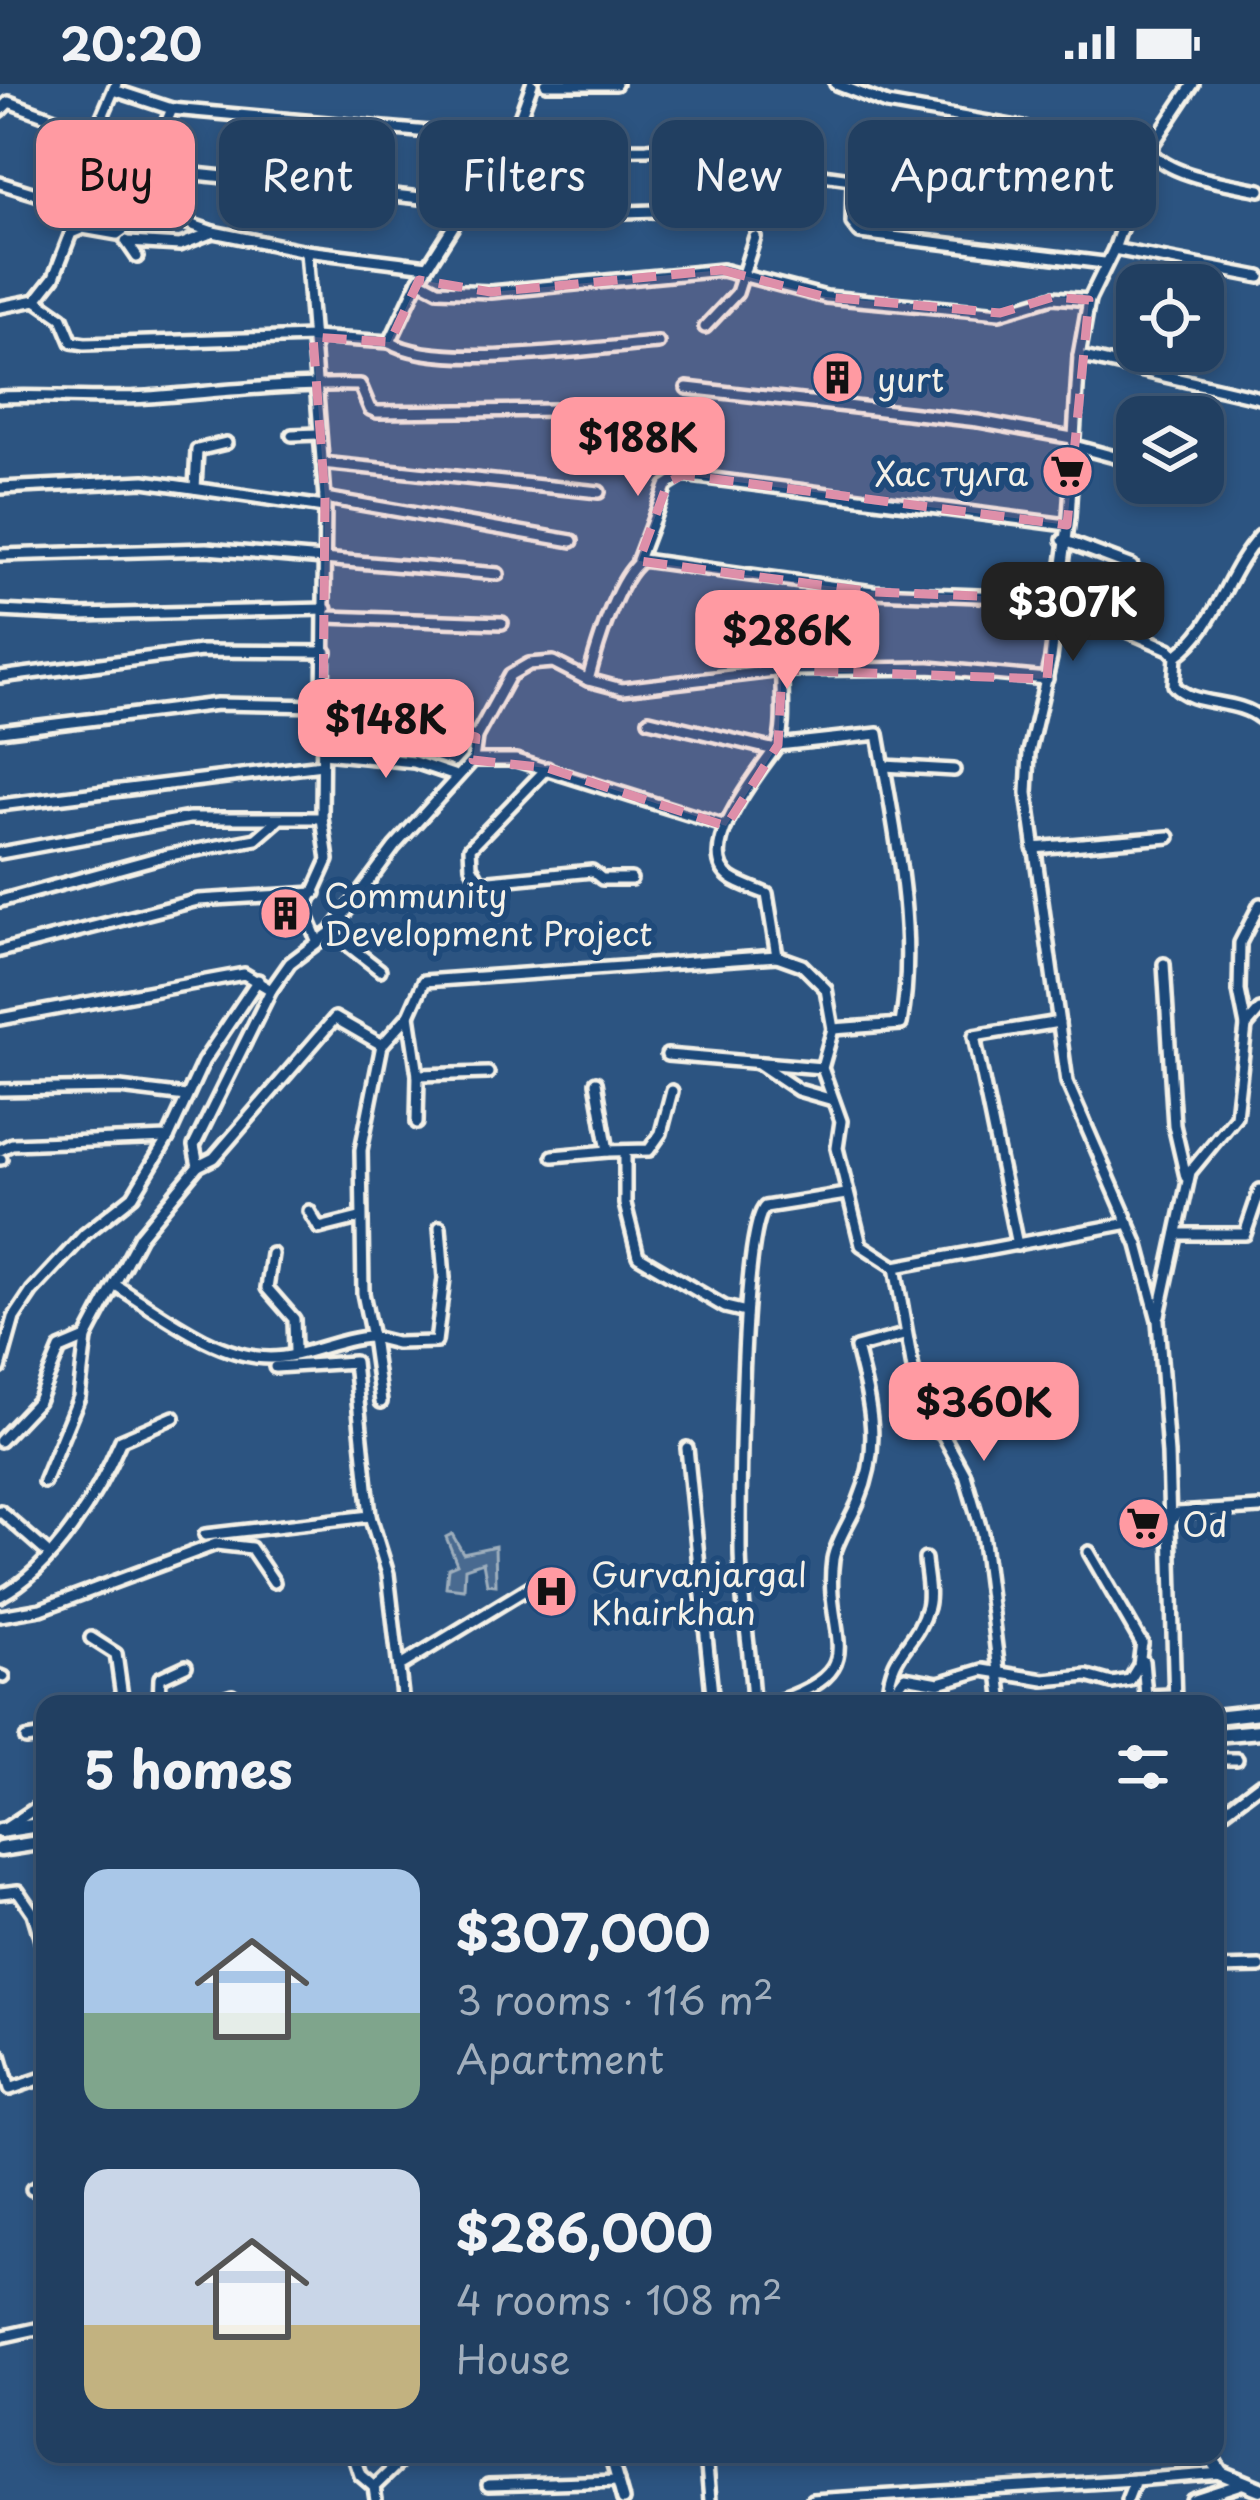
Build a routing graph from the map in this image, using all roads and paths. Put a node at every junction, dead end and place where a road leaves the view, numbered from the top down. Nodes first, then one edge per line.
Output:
1 (532, 84) edge
2 (546, 84) edge
3 (616, 84) edge
4 (836, 84) edge
5 (1193, 84) edge
6 (115, 87) edge
7 (172, 109) junction
8 (0, 111) edge
9 (57, 120) edge
10 (101, 120) edge
11 (167, 120) edge
12 (520, 120) edge
13 (978, 120) edge
14 (419, 134) edge
15 (1156, 140) edge
16 (1156, 159) edge
17 (195, 174) edge
18 (0, 183) edge
19 (1260, 190) edge
20 (36, 194) edge
21 (419, 198) edge
22 (195, 226) edge
23 (83, 228) joint
24 (126, 228) edge
25 (452, 228) edge
26 (856, 228) edge
27 (1122, 228) edge
28 (213, 232) junction
29 (117, 234) junction
30 (755, 237) dead end
31 (128, 242) junction
32 (1114, 249) junction
33 (307, 251) junction
34 (136, 257) dead end
35 (1104, 263) junction
36 (428, 266) junction
37 (744, 274) junction
38 (1260, 277) edge
39 (418, 280) junction
40 (36, 300) junction
41 (1089, 300) junction
42 (0, 307) edge
43 (706, 327) dead end
44 (313, 337) junction
45 (390, 342) junction
46 (658, 343) dead end
47 (1079, 356) junction
48 (318, 384) junction
49 (687, 388) dead end
50 (0, 397) edge
51 (1260, 398) edge
52 (643, 409) dead end
53 (319, 434) junction
54 (292, 435) dead end
55 (1073, 442) junction
56 (226, 443) dead end
57 (693, 454) dead end
58 (1116, 456) edge
59 (322, 463) junction
60 (689, 476) junction
61 (0, 488) edge
62 (195, 488) junction
63 (599, 492) dead end
64 (325, 502) junction
65 (1067, 525) junction
66 (1260, 536) edge
67 (1063, 540) junction
68 (572, 541) dead end
69 (0, 555) edge
70 (322, 556) junction
71 (637, 563) junction
72 (1132, 566) dead end
73 (498, 574) dead end
74 (1054, 599) junction
75 (0, 610) edge
76 (327, 613) junction
77 (502, 623) dead end
78 (326, 652) junction
79 (1176, 656) junction
80 (782, 670) junction
81 (0, 677) edge
82 (1047, 679) junction
83 (588, 680) junction
84 (324, 708) junction
85 (1260, 718) edge
86 (649, 720) dead end
87 (0, 731) edge
88 (476, 737) junction
89 (774, 747) junction
90 (323, 759) junction
91 (472, 760) junction
92 (884, 766) junction
93 (547, 768) junction
94 (954, 770) dead end
95 (456, 776) junction
96 (0, 805) edge
97 (322, 818) junction
98 (278, 820) junction
99 (726, 826) junction
100 (1169, 837) dead end
101 (1033, 848) junction
102 (0, 853) edge
103 (631, 879) dead end
104 (315, 893) junction
105 (0, 901) edge
106 (1260, 904) edge
107 (332, 932) junction
108 (317, 940) junction
109 (0, 951) edge
110 (777, 956) junction
111 (1164, 964) dead end
112 (380, 970) dead end
113 (257, 980) junction
114 (271, 990) junction
115 (1260, 1010) edge
116 (410, 1015) junction
117 (0, 1019) edge
118 (1059, 1022) junction
119 (1246, 1027) junction
120 (833, 1029) junction
121 (382, 1045) junction
122 (667, 1054) dead end
123 (758, 1062) junction
124 (822, 1068) junction
125 (488, 1072) dead end
126 (418, 1075) junction
127 (596, 1082) dead end
128 (0, 1090) edge
129 (672, 1091) dead end
130 (186, 1096) junction
131 (833, 1100) junction
132 (417, 1123) dead end
133 (168, 1138) junction
134 (608, 1151) junction
135 (625, 1151) junction
136 (553, 1156) dead end
137 (0, 1158) edge
138 (198, 1166) junction
139 (1187, 1182) junction
140 (1260, 1190) edge
141 (846, 1194) junction
142 (309, 1210) dead end
143 (359, 1218) junction
144 (1129, 1223) junction
145 (440, 1227) dead end
146 (1177, 1234) junction
147 (1245, 1234) junction
148 (1258, 1242) edge
149 (1017, 1245) junction
150 (272, 1254) dead end
151 (895, 1267) junction
152 (117, 1286) junction
153 (746, 1312) junction
154 (1158, 1320) junction
155 (904, 1335) junction
156 (372, 1336) junction
157 (86, 1339) junction
158 (296, 1352) junction
159 (275, 1366) dead end
160 (0, 1368) edge
161 (381, 1402) dead end
162 (1000, 1415) dead end
163 (174, 1417) dead end
164 (938, 1432) junction
165 (0, 1441) edge
166 (687, 1448) dead end
167 (44, 1482) dead end
168 (1260, 1508) edge
169 (0, 1511) edge
170 (370, 1516) junction
171 (1169, 1524) junction
172 (205, 1535) dead end
173 (1089, 1552) dead end
174 (49, 1554) junction
175 (925, 1558) dead end
176 (274, 1582) dead end
177 (530, 1587) dead end
178 (0, 1596) edge
179 (0, 1616) edge
180 (91, 1638) dead end
181 (1142, 1642) junction
182 (186, 1666) dead end
183 (400, 1666) junction
184 (1001, 1676) junction
185 (122, 1695) edge
186 (159, 1695) edge
187 (403, 1695) edge
188 (712, 1695) edge
189 (752, 1695) edge
190 (795, 1695) edge
191 (887, 1695) edge
192 (891, 1695) edge
193 (1002, 1695) edge
194 (1146, 1695) edge
195 (1174, 1695) edge
196 (1260, 1712) edge
197 (1224, 1716) edge
198 (1260, 1731) edge
199 (1224, 1734) edge
200 (36, 1737) edge
201 (26, 1739) dead end
202 (1224, 1759) edge
203 (1237, 1759) dead end
204 (1260, 1784) edge
205 (36, 1808) edge
206 (1224, 1811) edge
207 (36, 1825) edge
208 (1, 1831) edge
209 (36, 1843) edge
210 (0, 1849) edge
211 (0, 1892) edge
212 (36, 1923) edge
213 (1260, 1967) edge
214 (1224, 1968) edge
215 (0, 2055) edge
216 (36, 2080) edge
217 (5, 2091) edge
218 (36, 2188) edge
219 (32, 2189) dead end
220 (36, 2329) edge
221 (0, 2338) edge
222 (356, 2463) edge
223 (399, 2463) edge
224 (613, 2463) edge
225 (707, 2463) edge
226 (1214, 2463) edge
227 (1221, 2473) junction
228 (1135, 2480) junction
229 (618, 2481) junction
230 (1241, 2484) junction
231 (488, 2485) dead end
232 (374, 2487) junction
233 (1260, 2489) edge
234 (376, 2500) edge
235 (623, 2500) edge
236 (710, 2500) edge
237 (812, 2500) edge
238 (1127, 2500) edge
239 (1192, 2500) edge

1 - 12 street
2 - 3 street
4 - 13 street
5 - 15 street
6 - 7 street
6 - 10 street
7 - 11 street
7 - 14 street
8 - 9 street
16 - 19 street
17 - 21 street
18 - 20 street
22 - 28 street
23 - 29 street
23 - 40 street
24 - 29 street
25 - 36 street
26 - 35 street
27 - 32 street
28 - 31 street
28 - 33 street
29 - 31 street
30 - 37 street
31 - 34 street
32 - 35 street
32 - 38 street
33 - 36 street
33 - 44 street
35 - 41 street
36 - 39 street
37 - 39 street
37 - 41 street
37 - 43 street
39 - 45 street
40 - 42 street
40 - 44 street
41 - 47 street
44 - 45 street
44 - 48 street
45 - 46 street
47 - 51 street
47 - 55 street
48 - 50 street
48 - 52 street
48 - 53 street
49 - 55 street
53 - 54 street
53 - 59 street
55 - 58 street
55 - 65 street
56 - 62 street
57 - 60 street
59 - 63 street
59 - 64 street
60 - 65 street
60 - 71 street
61 - 62 street
62 - 64 street
64 - 68 street
64 - 70 street
65 - 67 street
66 - 79 street
67 - 72 street
67 - 74 street
69 - 70 street
70 - 73 street
70 - 76 street
71 - 74 street
71 - 83 street
74 - 79 street
74 - 82 street
75 - 76 street
76 - 77 street
76 - 78 street
78 - 81 street
78 - 84 street
79 - 85 street
80 - 82 street
80 - 83 street
80 - 89 street
82 - 101 street
83 - 88 street
84 - 87 street
84 - 88 street
84 - 90 street
86 - 89 street
88 - 91 street
89 - 92 street
89 - 99 street
90 - 95 street
90 - 96 street
90 - 97 street
91 - 93 street
91 - 95 street
92 - 94 street
92 - 120 street
93 - 99 street
93 - 103 street
95 - 107 street
97 - 98 street
97 - 104 street
98 - 102 street
98 - 105 street
99 - 110 street
100 - 101 street
101 - 118 street
104 - 108 street
104 - 109 street
106 - 119 street
107 - 108 street
107 - 112 street
108 - 114 street
110 - 116 street
110 - 120 street
111 - 139 street
113 - 114 street
113 - 117 street
113 - 130 street
114 - 138 street
115 - 119 street
116 - 121 street
116 - 126 street
118 - 144 street
118 - 149 street
119 - 139 street
120 - 124 street
121 - 138 street
121 - 143 street
122 - 123 street
123 - 124 street
123 - 131 street
124 - 131 street
125 - 126 street
126 - 132 street
127 - 134 street
128 - 130 street
129 - 135 street
130 - 133 street
131 - 141 street
133 - 137 street
133 - 160 street
134 - 135 street
134 - 136 street
135 - 153 street
138 - 152 street
139 - 146 street
140 - 147 street
141 - 151 street
141 - 153 street
142 - 143 street
143 - 156 street
144 - 149 street
144 - 154 street
145 - 156 street
146 - 147 street
146 - 154 street
147 - 148 street
149 - 151 street
150 - 158 street
151 - 155 street
152 - 157 street
152 - 158 street
153 - 189 street
154 - 171 street
155 - 164 street
155 - 190 street
156 - 158 street
156 - 161 street
157 - 165 street
157 - 167 street
159 - 170 street
162 - 164 street
163 - 174 street
164 - 184 street
166 - 188 street
168 - 171 street
169 - 174 street
170 - 172 street
170 - 183 street
171 - 195 street
173 - 181 street
174 - 178 street
175 - 191 street
176 - 179 street
177 - 183 street
180 - 185 street
181 - 184 street
181 - 194 street
182 - 186 street
183 - 187 street
184 - 192 street
184 - 193 street
196 - 197 main road
198 - 199 main road
200 - 201 street
202 - 203 street
204 - 206 street
205 - 208 street
207 - 208 main road
209 - 210 main road
211 - 212 street
213 - 214 street
215 - 217 street
216 - 217 street
218 - 219 street
220 - 221 street
222 - 232 street
223 - 232 street
224 - 229 street
225 - 236 street
226 - 227 main road
227 - 228 street
227 - 230 main road
228 - 237 street
228 - 238 street
229 - 231 street
229 - 235 street
230 - 233 main road
230 - 239 street
232 - 234 street

